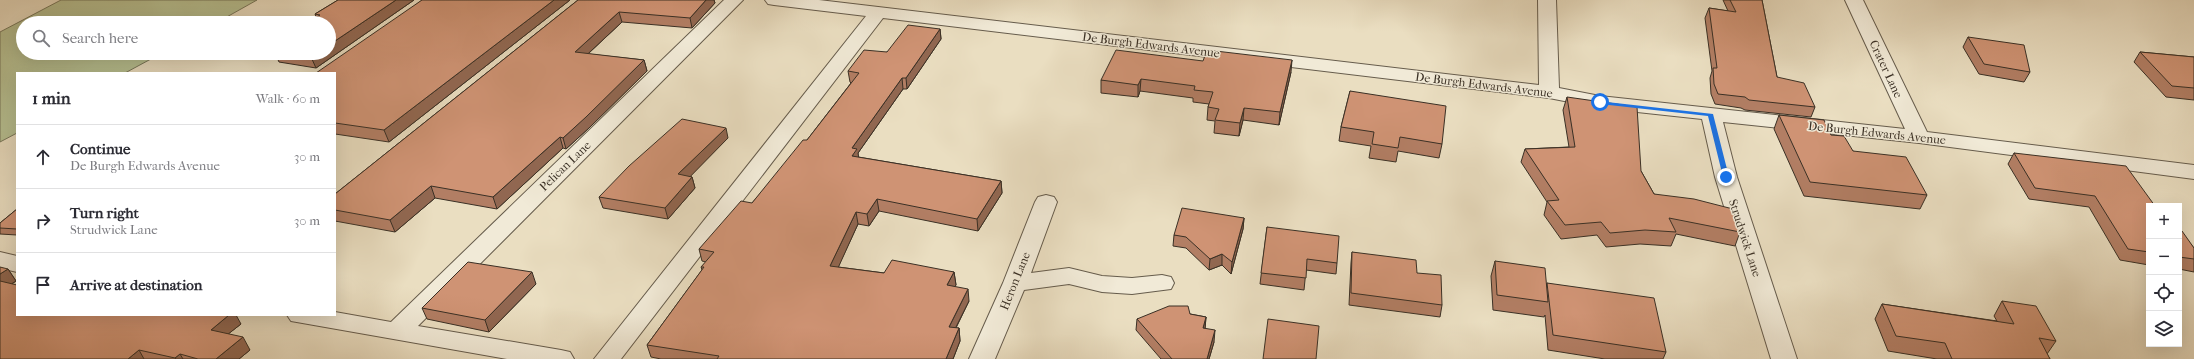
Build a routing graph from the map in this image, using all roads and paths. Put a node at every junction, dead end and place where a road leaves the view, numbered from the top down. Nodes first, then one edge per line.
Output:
1 (734, 0) edge
2 (774, 0) edge
3 (1547, 0) edge
4 (1854, 0) edge
5 (853, 5) edge
6 (878, 13) junction
7 (1549, 92) junction
8 (1711, 115) junction
9 (1919, 137) junction
10 (2194, 172) edge
11 (1046, 202) dead end
12 (0, 260) edge
13 (16, 264) edge
14 (1015, 283) junction
15 (1162, 283) dead end
16 (306, 316) edge
17 (396, 332) junction
18 (561, 359) edge
19 (607, 359) edge
20 (982, 359) edge
21 (1784, 359) edge

1 - 17 street, Pelican Lane
2 - 5 street, De Burgh Edwards Avenue
3 - 7 street
4 - 9 street, Crater Lane
5 - 6 street, De Burgh Edwards Avenue
6 - 7 street, De Burgh Edwards Avenue
6 - 19 street
7 - 8 street, De Burgh Edwards Avenue
8 - 9 street, De Burgh Edwards Avenue
8 - 21 street, Strudwick Lane
9 - 10 street, De Burgh Edwards Avenue
11 - 14 street, Heron Lane
12 - 13 street
14 - 15 street
14 - 20 street, Heron Lane
16 - 17 street
17 - 18 street

